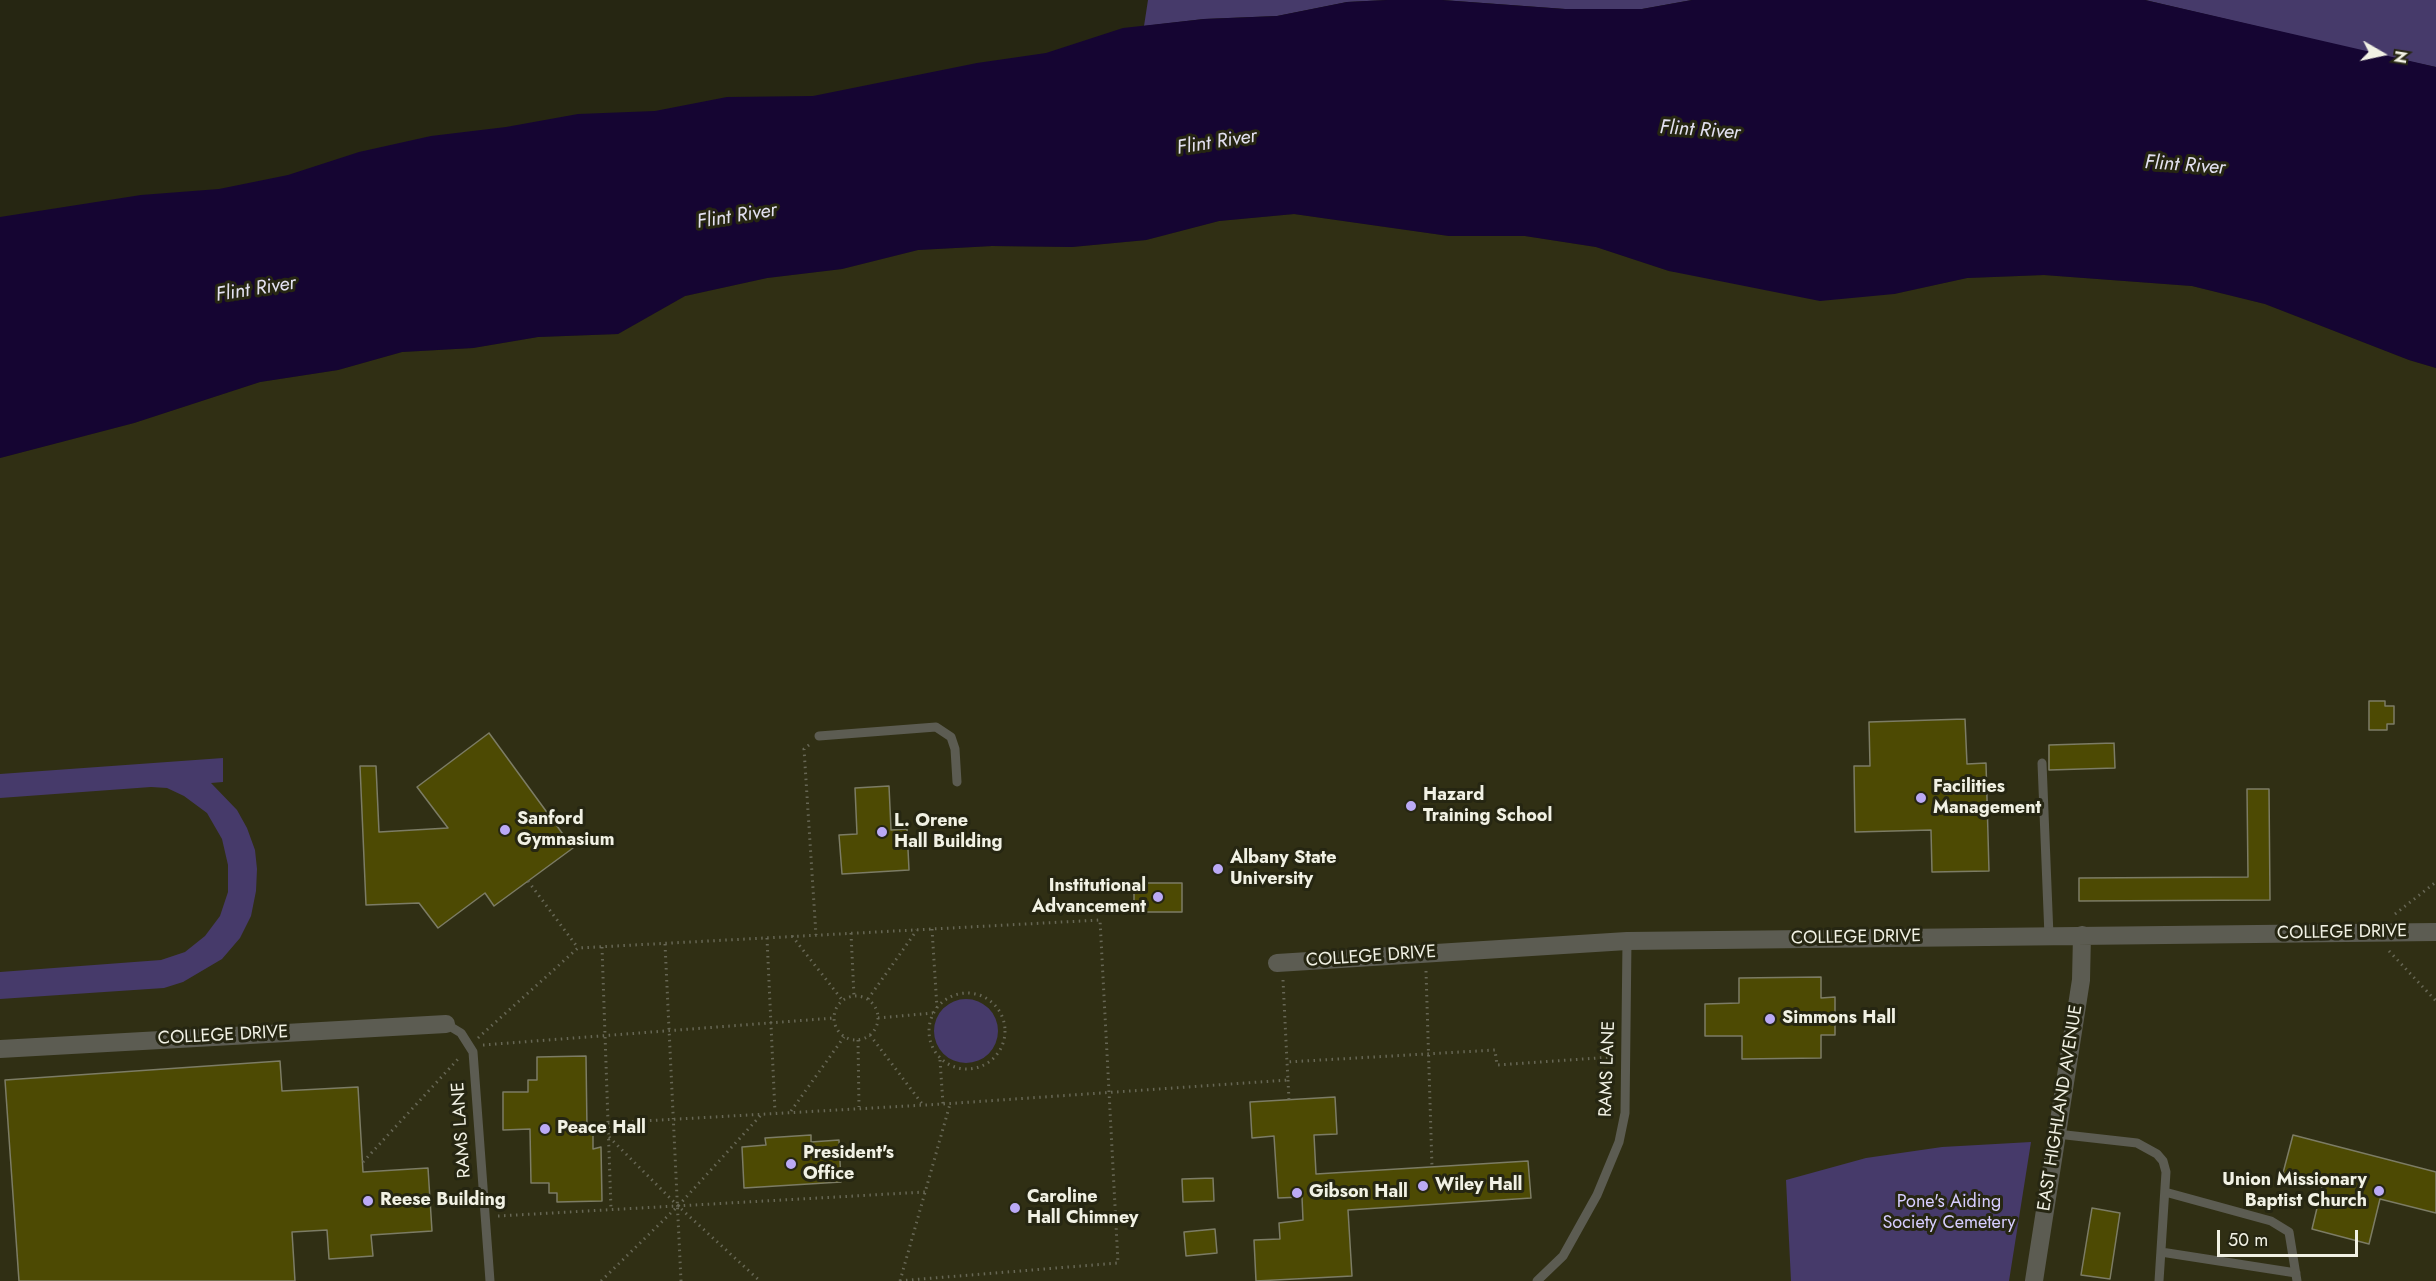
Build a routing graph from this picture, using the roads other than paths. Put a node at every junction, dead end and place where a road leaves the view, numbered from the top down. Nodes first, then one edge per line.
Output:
1 (819, 736) road end
2 (2042, 763) dead end
3 (957, 782) dead end
4 (2436, 932) edge
5 (2082, 935) junction
6 (2049, 936) junction
7 (1627, 941) junction
8 (1280, 963) road end
9 (446, 1024) joint
10 (0, 1049) edge
11 (2057, 1134) junction
12 (2165, 1192) junction
13 (2161, 1252) junction
14 (2296, 1277) edge
15 (490, 1281) edge
16 (1537, 1281) edge
17 (2034, 1281) edge
18 (2159, 1281) edge

1 - 3 lane
2 - 6 lane
4 - 5 street, COLLEGE DRIVE
5 - 6 street, COLLEGE DRIVE
5 - 11 street, EAST HIGHLAND AVENUE
6 - 7 street, COLLEGE DRIVE
7 - 8 street, COLLEGE DRIVE
7 - 16 lane, RAMS LANE
9 - 10 street, COLLEGE DRIVE
9 - 15 lane, RAMS LANE
11 - 12 lane
11 - 17 street, EAST HIGHLAND AVENUE
12 - 13 lane
12 - 14 lane
13 - 14 lane
13 - 18 lane

